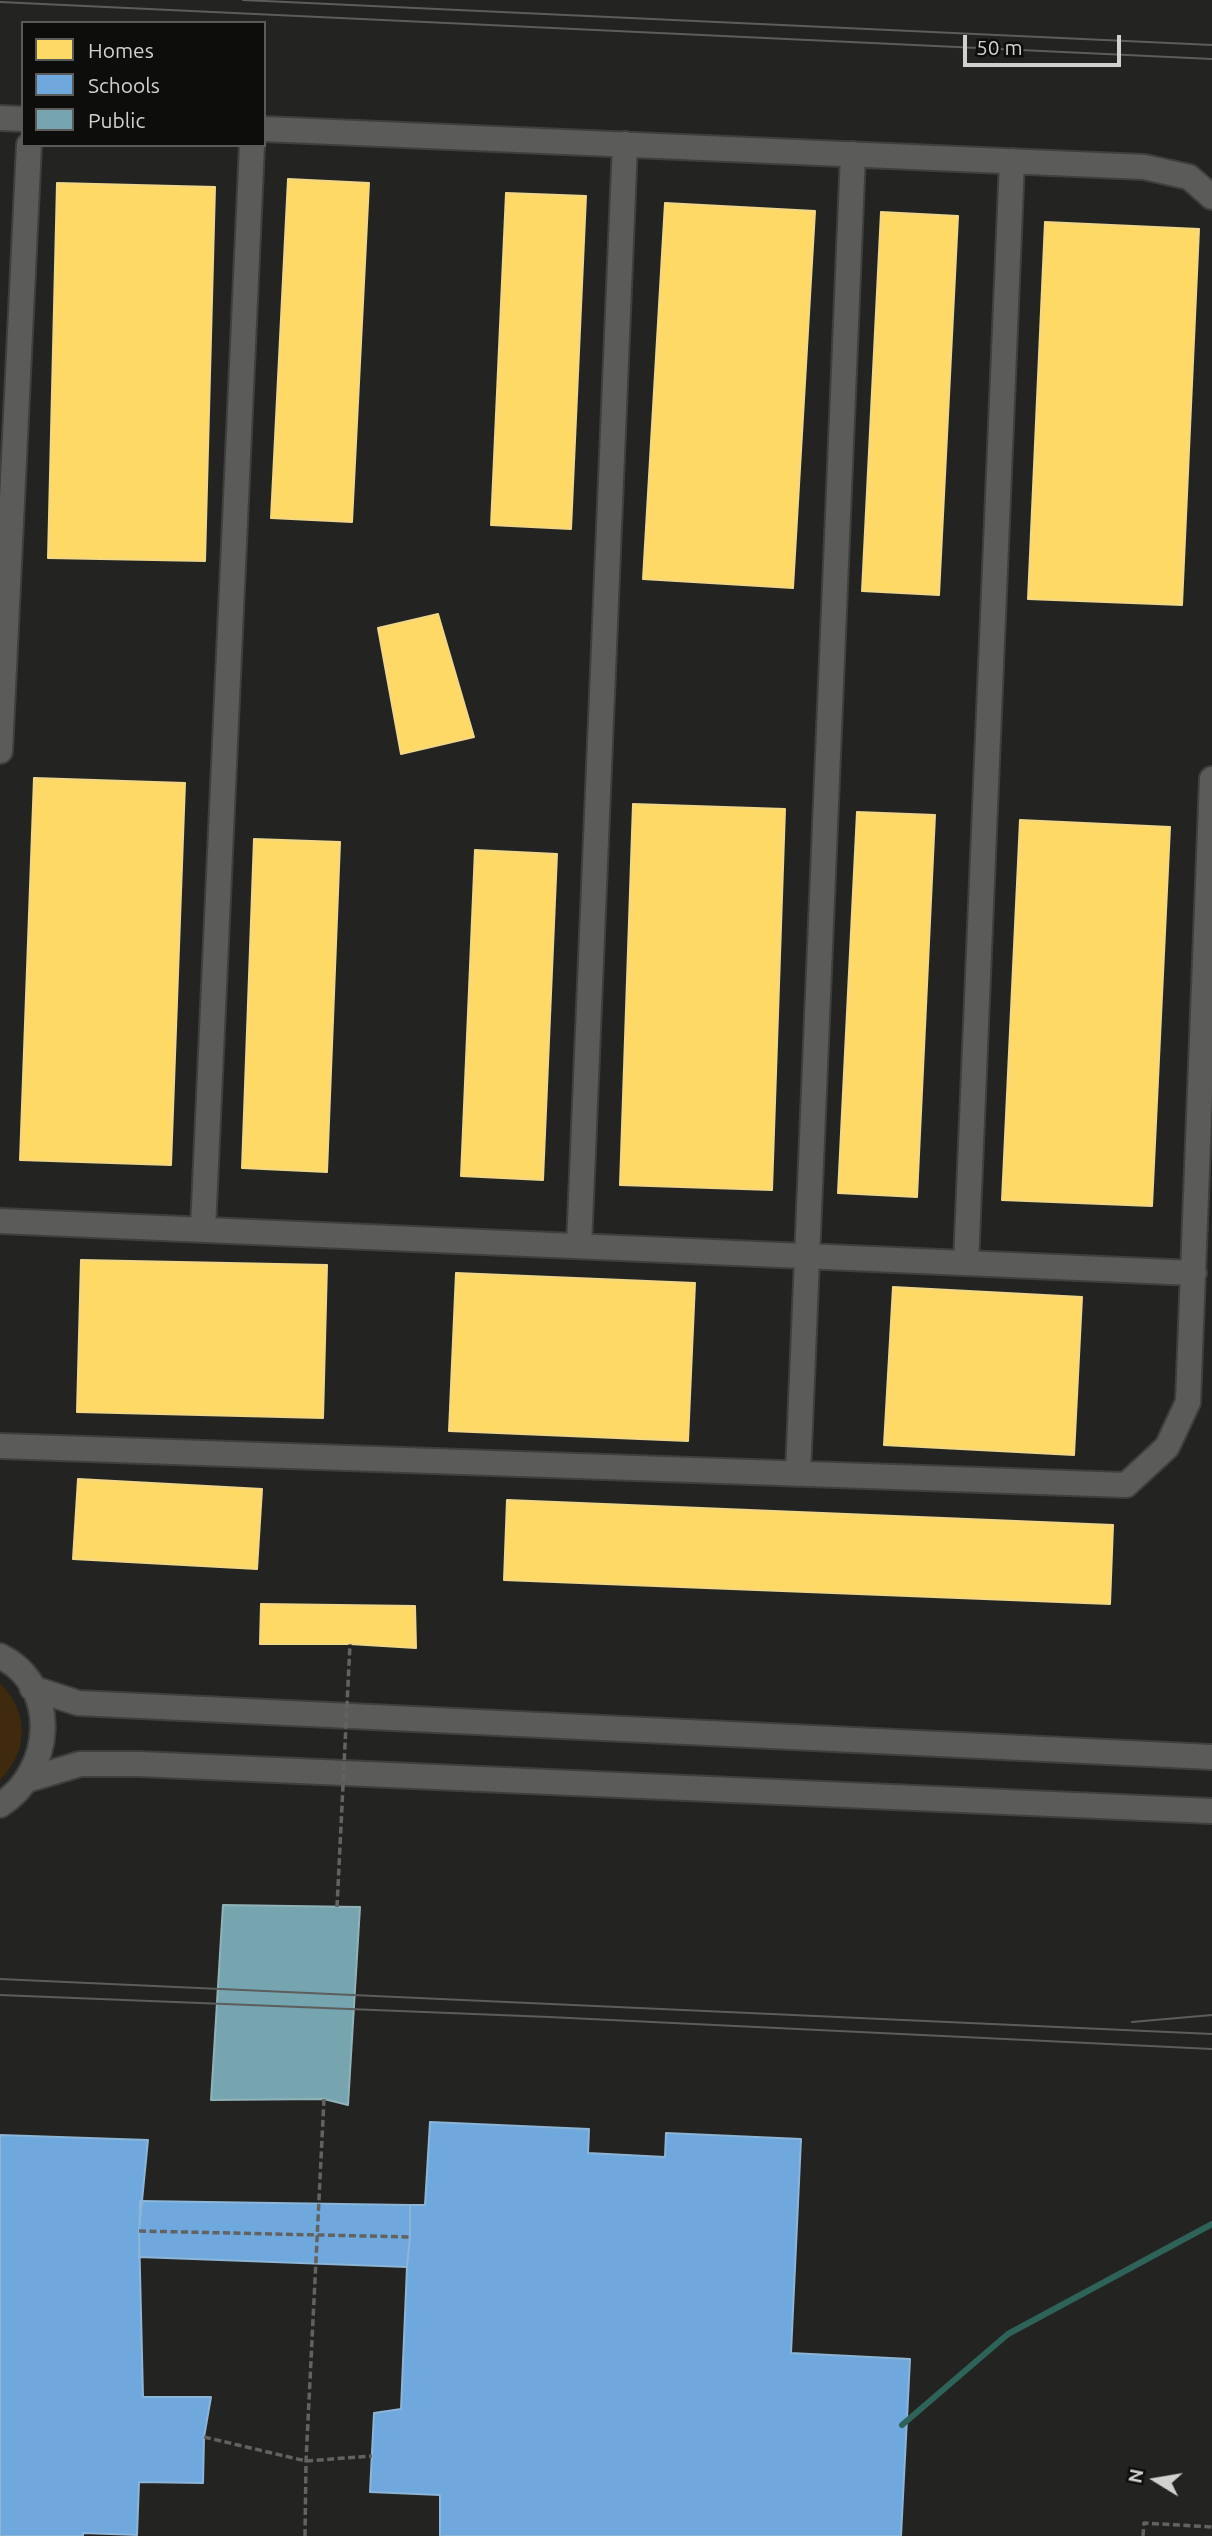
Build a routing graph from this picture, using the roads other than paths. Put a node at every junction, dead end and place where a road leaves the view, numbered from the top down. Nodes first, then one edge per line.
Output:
1 (0, 118) edge
2 (21, 119) edge
3 (266, 129) edge
4 (625, 144) junction
5 (29, 147) edge
6 (253, 147) edge
7 (853, 154) junction
8 (1012, 161) junction
9 (1212, 197) edge
10 (5, 583) edge
11 (0, 751) edge
12 (1212, 779) edge
13 (0, 1220) edge
14 (203, 1229) junction
15 (579, 1246) junction
16 (807, 1256) junction
17 (966, 1263) junction
18 (1194, 1273) junction
19 (0, 1446) edge
20 (798, 1474) junction
21 (2, 1654) edge
22 (32, 1688) junction
23 (1212, 1757) edge
24 (30, 1779) junction
25 (0, 1805) edge
26 (1212, 1811) edge

1 - 2 street
3 - 4 street
4 - 7 street
4 - 15 street
5 - 10 street
6 - 14 street
7 - 8 street
7 - 16 street
8 - 9 street
8 - 17 street
10 - 11 street
12 - 18 street
13 - 14 street
14 - 15 street
15 - 16 street
16 - 17 street
16 - 20 street
17 - 18 street
18 - 20 street
19 - 20 street
21 - 22 street
22 - 23 street
22 - 24 street
24 - 25 street
24 - 26 street

